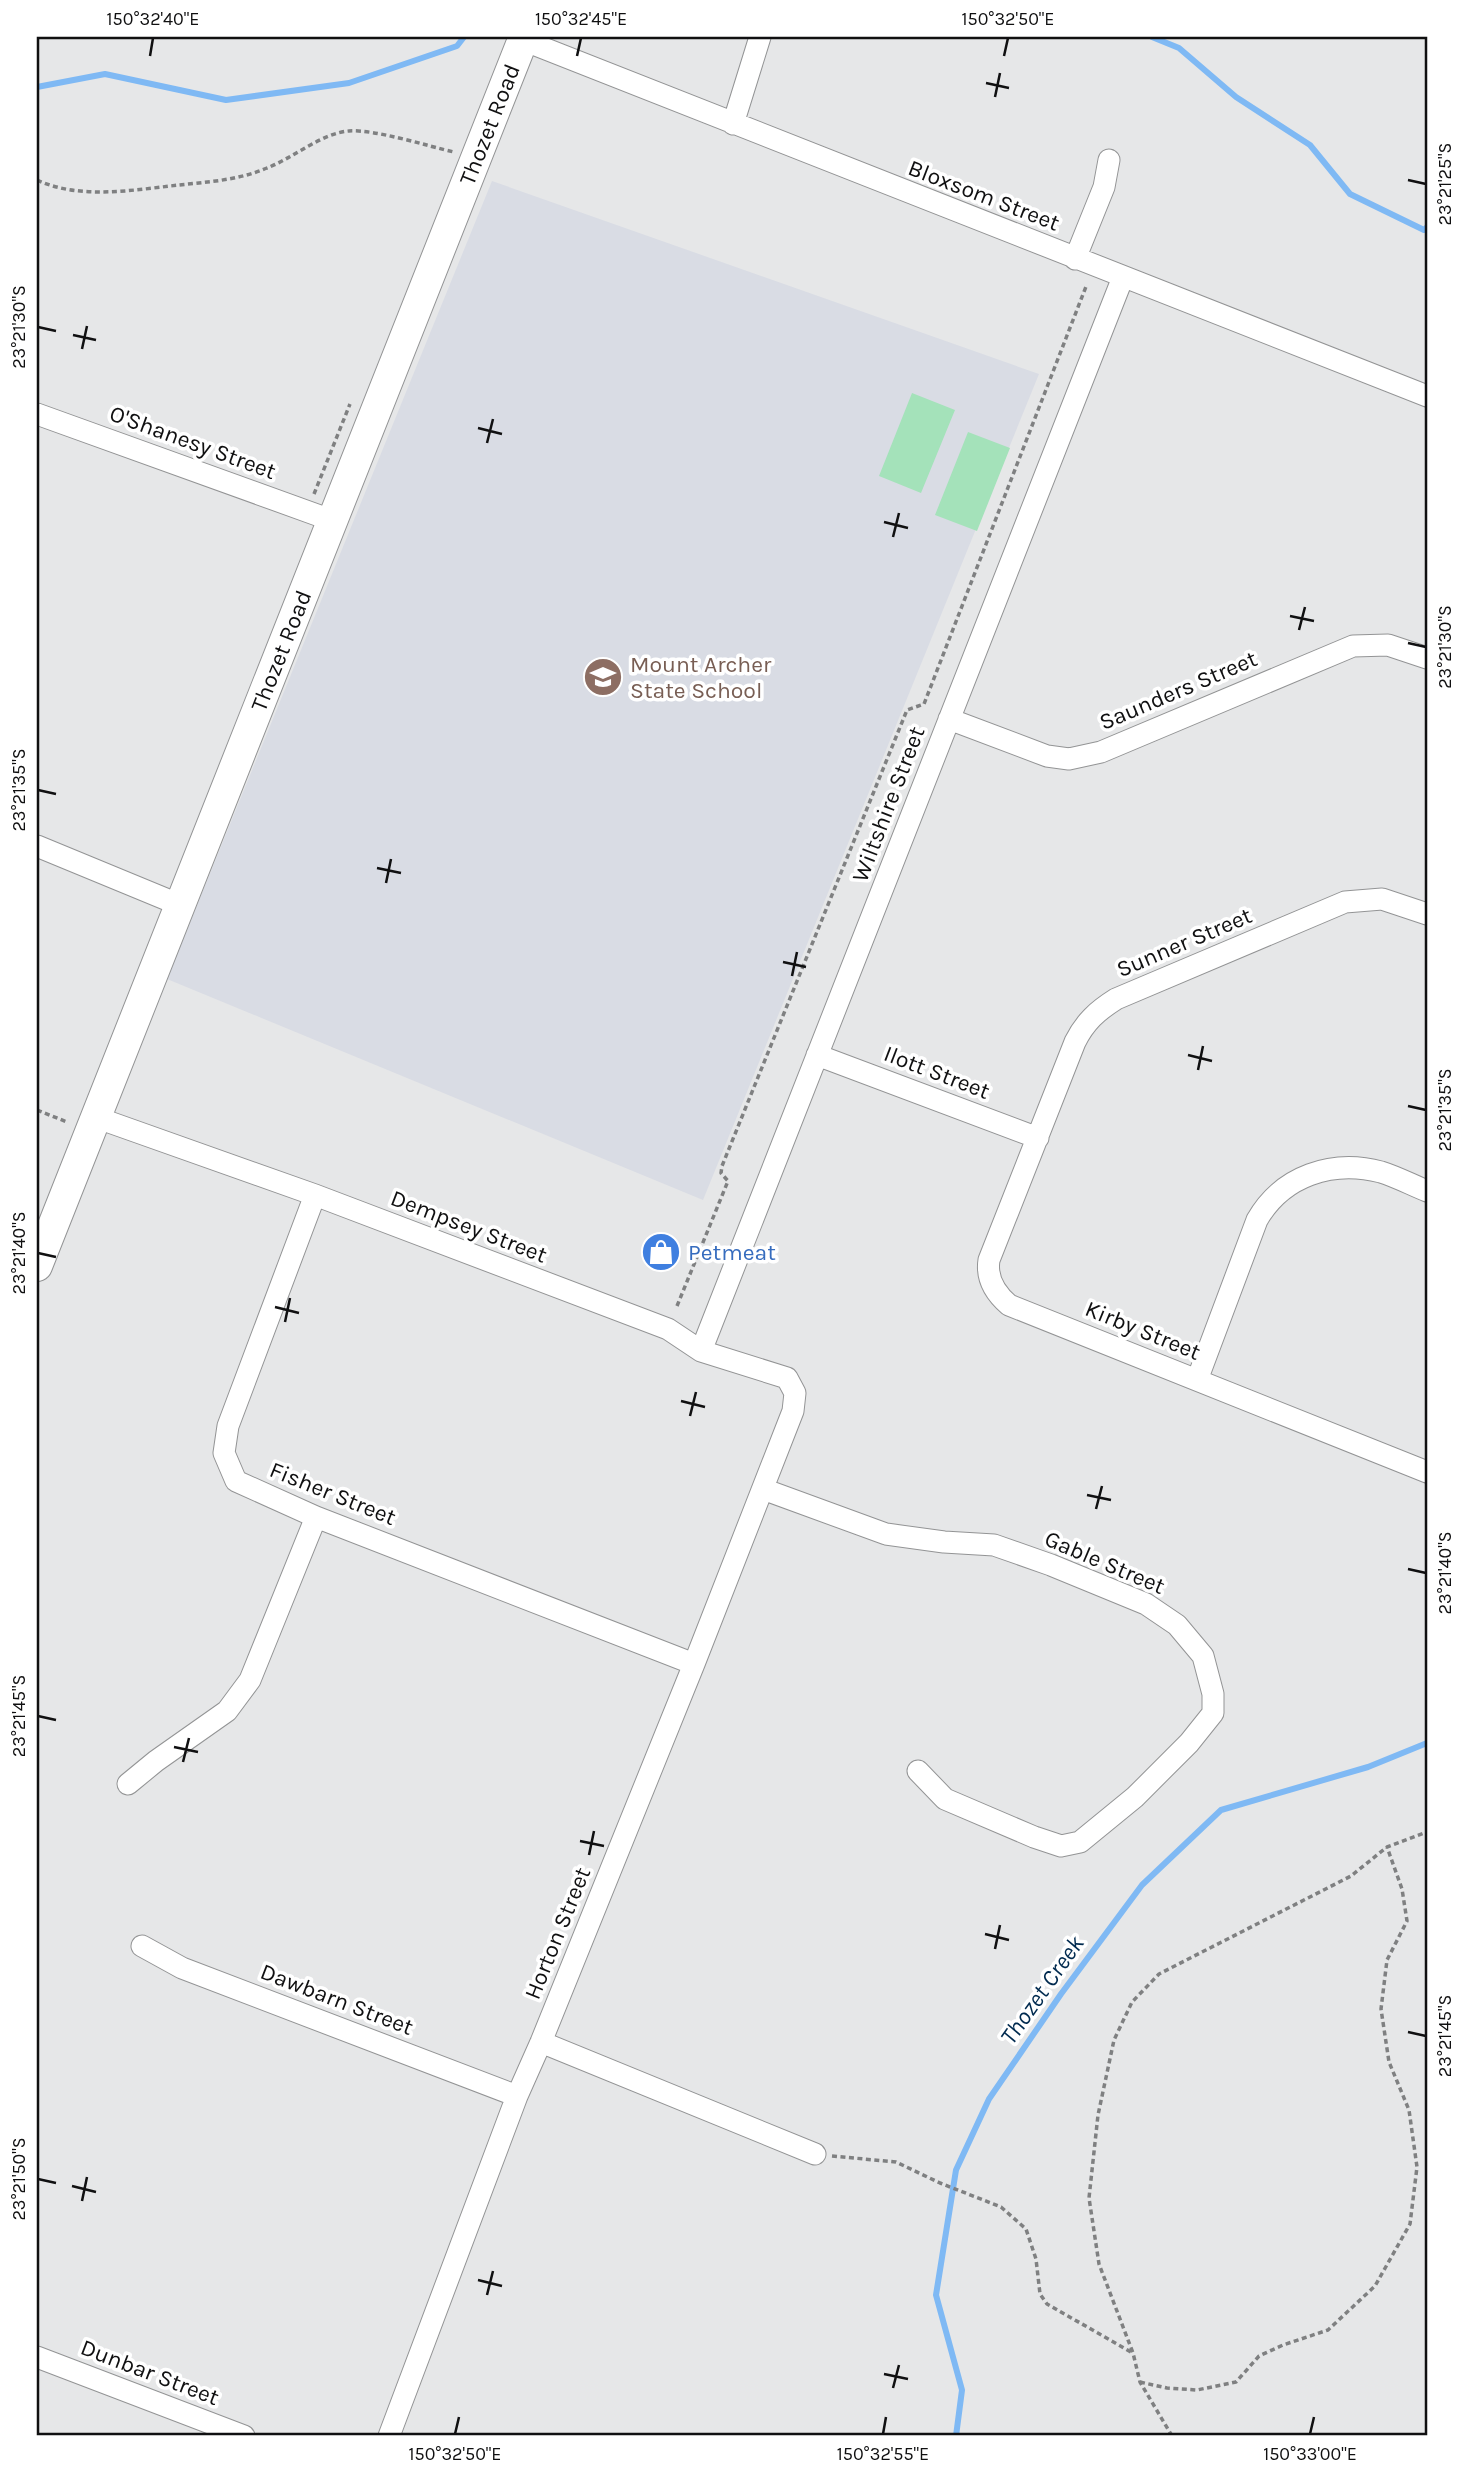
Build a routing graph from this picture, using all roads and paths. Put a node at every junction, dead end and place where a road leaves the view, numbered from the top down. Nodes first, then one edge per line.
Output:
1 (760, 37) edge
2 (523, 38) edge
3 (733, 124) junction
4 (457, 153) dead end
5 (1109, 160) dead end
6 (37, 180) edge
7 (1075, 259) junction
8 (1123, 277) junction
9 (1088, 281) dead end
10 (1427, 396) edge
11 (37, 414) edge
12 (331, 520) junction
13 (1427, 658) edge
14 (949, 719) junction
15 (37, 846) edge
16 (180, 905) junction
17 (1427, 914) edge
18 (817, 1055) junction
19 (37, 1110) edge
20 (92, 1124) junction
21 (1038, 1138) junction
22 (1427, 1191) edge
23 (315, 1195) junction
24 (37, 1266) edge
25 (677, 1306) dead end
26 (701, 1351) junction
27 (1197, 1380) junction
28 (793, 1411) joint
29 (1427, 1472) edge
30 (763, 1489) junction
31 (316, 1517) junction
32 (694, 1664) junction
33 (918, 1771) dead end
34 (128, 1784) dead end
35 (1427, 1832) edge
36 (1387, 1847) junction
37 (142, 1946) dead end
38 (541, 2042) junction
39 (517, 2096) junction
40 (815, 2154) joint
41 (1133, 2353) junction
42 (37, 2357) edge
43 (1140, 2382) junction
44 (244, 2436) edge
45 (389, 2436) edge
46 (1172, 2436) edge

1 - 3 street
2 - 3 street, Bloxsom Street
2 - 12 street, Thozet Road
3 - 7 street, Bloxsom Street
4 - 6 path
5 - 7 street
7 - 8 street, Bloxsom Street
8 - 10 street, Bloxsom Street
8 - 14 street, Wiltshire Street
9 - 25 path
11 - 12 street, O'Shanesy Street
12 - 16 street, Thozet Road
13 - 14 street, Saunders Street
14 - 18 street, Wiltshire Street
15 - 16 street
16 - 20 street, Thozet Road
17 - 21 street, Sunner Street
18 - 21 street, Ilott Street
18 - 26 street, Wiltshire Street
19 - 20 path
20 - 23 street, Dempsey Street
20 - 24 street, Thozet Road
21 - 27 street, Kirby Street
22 - 27 street
23 - 26 street, Dempsey Street
23 - 31 street, Fisher Street
26 - 28 street, Dempsey Street
27 - 29 street, Kirby Street
28 - 30 street, Horton Street
30 - 32 street, Horton Street
30 - 33 street, Gable Street
31 - 32 street, Fisher Street
31 - 34 street
32 - 38 street, Horton Street
35 - 36 path
36 - 41 path
36 - 43 path
37 - 39 street, Dawbarn Street
38 - 39 street, Horton Street
38 - 40 street
39 - 45 street, Horton Street
40 - 41 path
41 - 43 path
42 - 44 street, Dunbar Street
43 - 46 path

